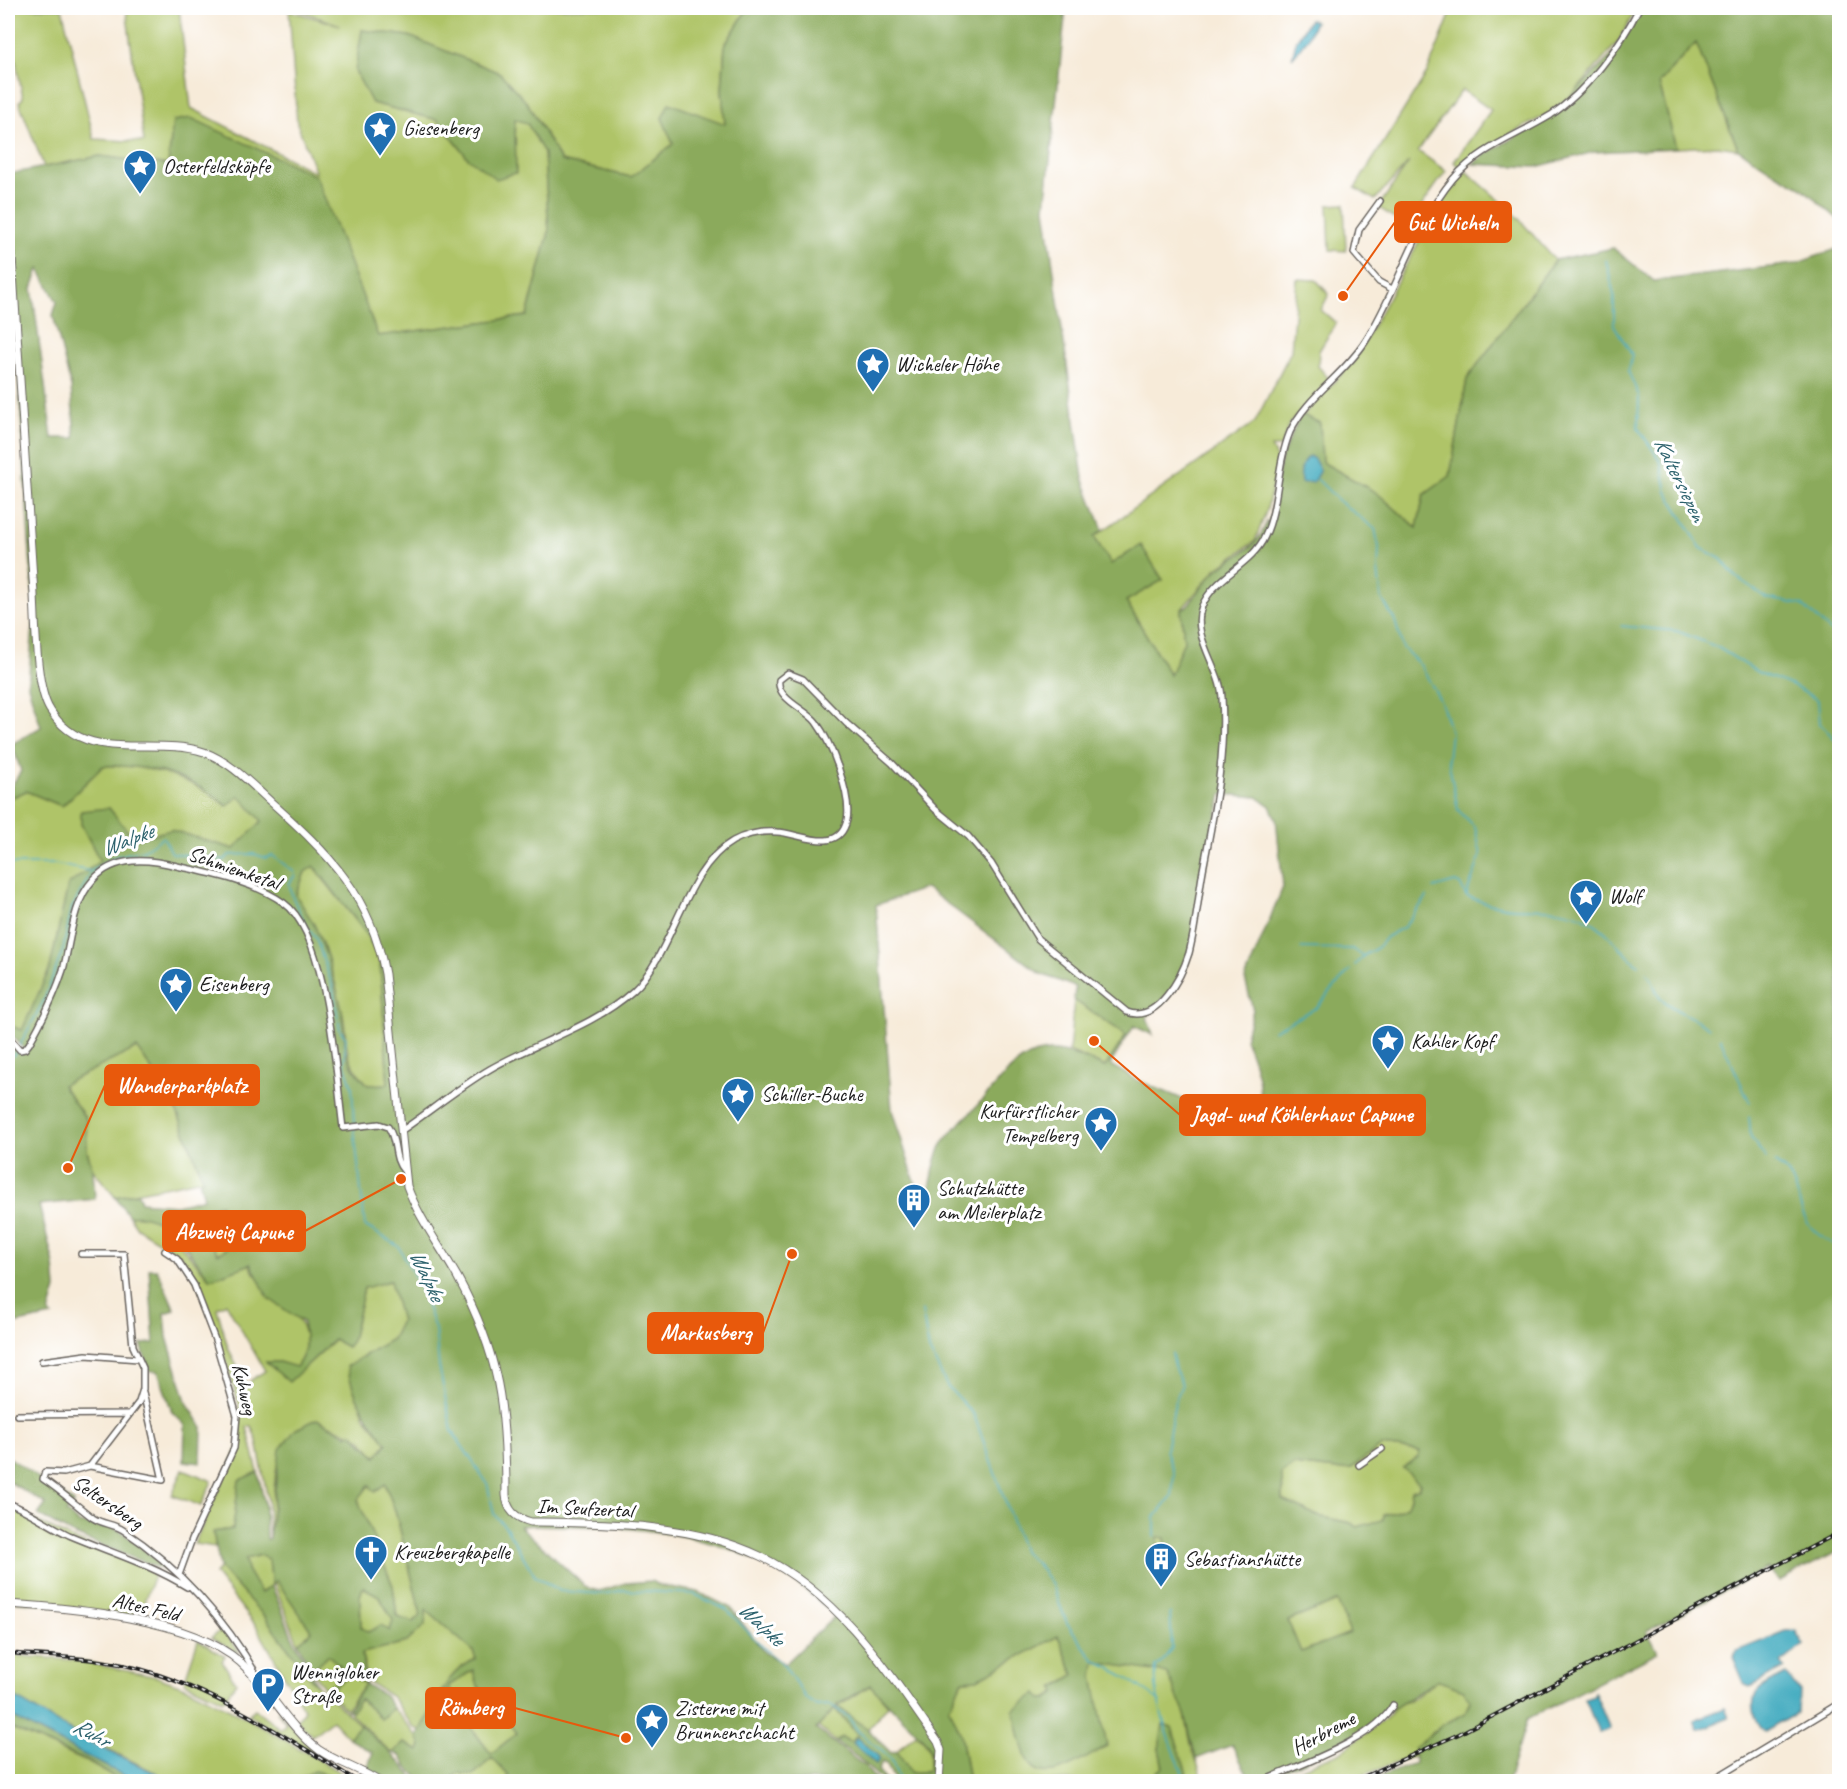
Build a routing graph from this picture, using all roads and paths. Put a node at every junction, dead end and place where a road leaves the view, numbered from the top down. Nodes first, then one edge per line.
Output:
1 (1639, 8) edge
2 (8, 195) edge
3 (1380, 201) dead end
4 (1392, 289) junction
5 (8, 1036) edge
6 (401, 1131) junction
7 (404, 1171) junction
8 (165, 1251) dead end
9 (81, 1254) dead end
10 (138, 1359) junction
11 (42, 1361) dead end
12 (143, 1389) junction
13 (128, 1414) junction
14 (17, 1415) dead end
15 (1382, 1449) dead end
16 (1359, 1465) dead end
17 (90, 1466) junction
18 (8, 1503) edge
19 (179, 1575) junction
20 (194, 1592) junction
21 (8, 1604) edge
22 (241, 1658) junction
23 (1839, 1704) edge
24 (1393, 1705) dead end
25 (380, 1782) edge
26 (939, 1782) edge
27 (1261, 1782) edge
28 (1709, 1782) edge

1 - 4 street
2 - 6 main road, Im Seufzertal
3 - 4 street
4 - 6 street
5 - 7 street, Schmiemketal
6 - 7 main road, Im Seufzertal
7 - 26 main road, Im Seufzertal
8 - 19 street, Kuhweg
9 - 10 street
10 - 11 street
10 - 12 street
12 - 13 street, Seltersberg
12 - 17 street
13 - 14 street
13 - 17 street, Seltersberg
15 - 16 street
17 - 19 street, Seltersberg
18 - 20 street
19 - 20 street
20 - 22 street
21 - 22 main road, Altes Feld
22 - 25 main road, Altes Feld
23 - 28 street
24 - 27 street, Herbreme

